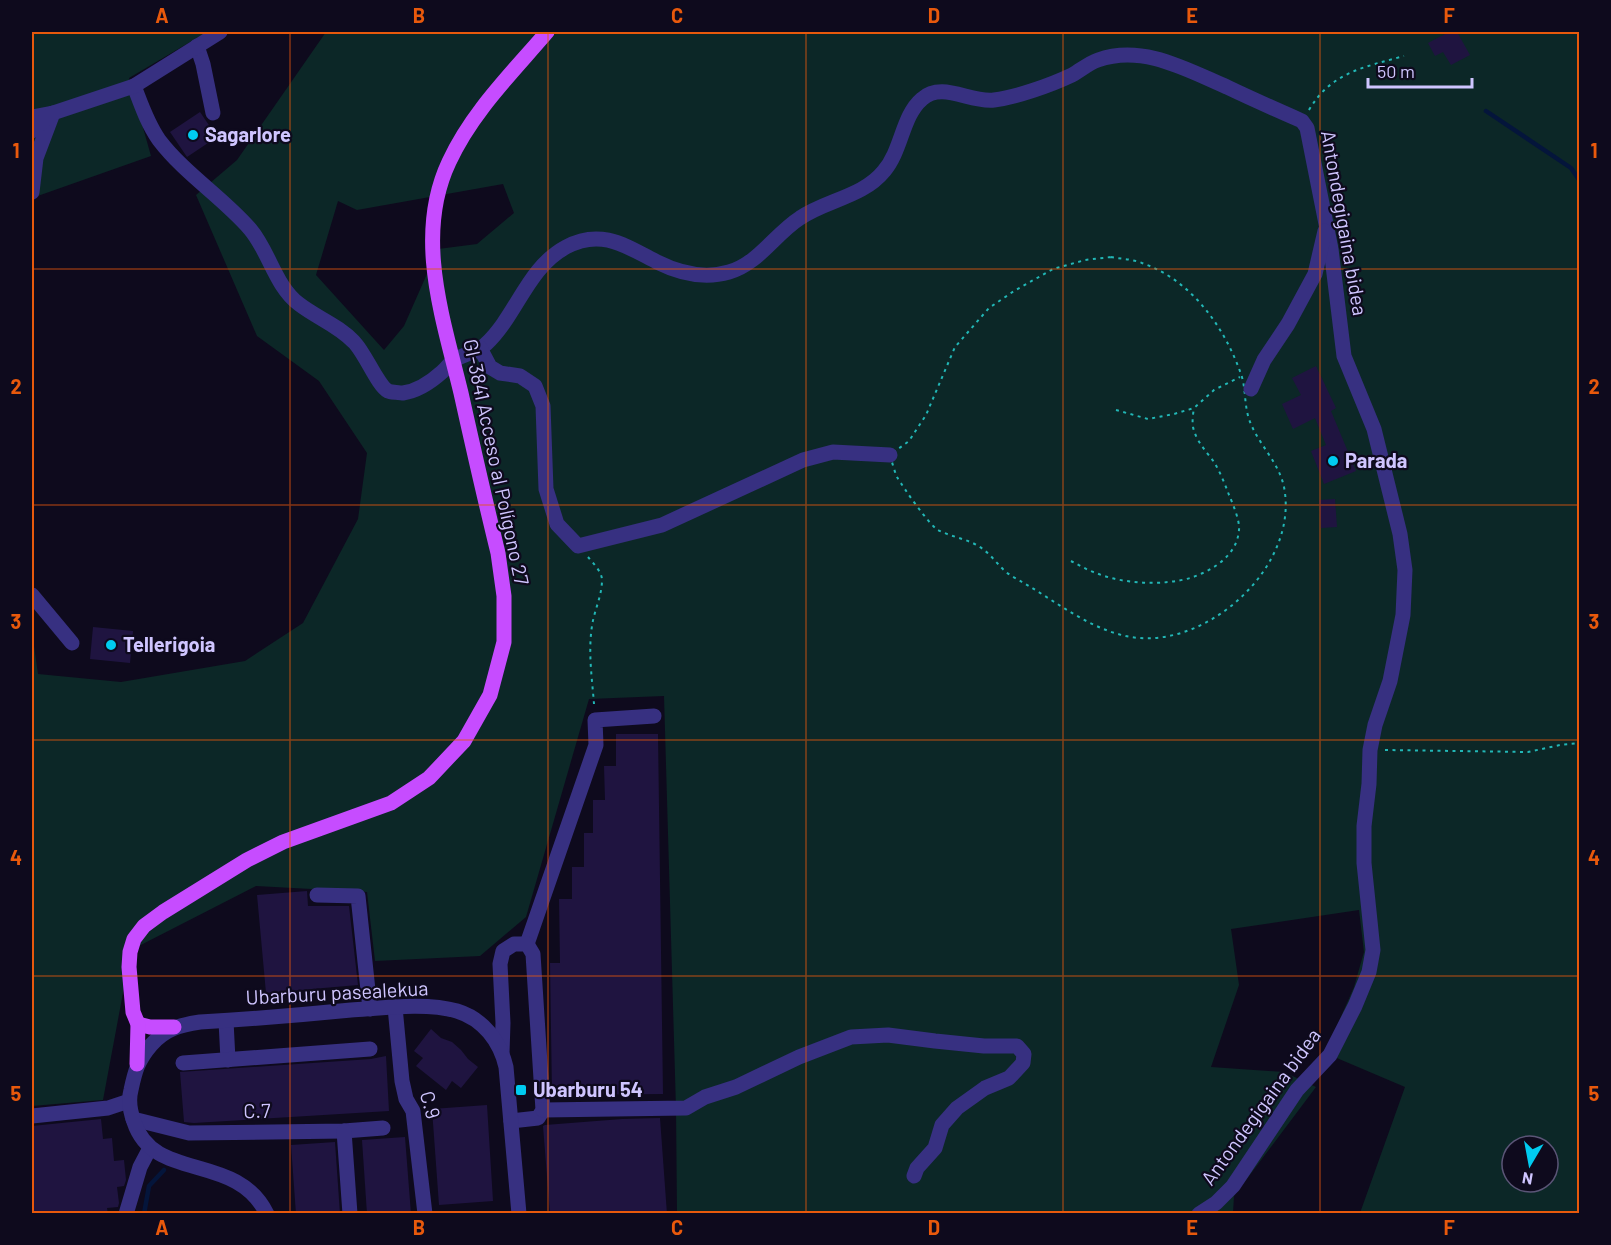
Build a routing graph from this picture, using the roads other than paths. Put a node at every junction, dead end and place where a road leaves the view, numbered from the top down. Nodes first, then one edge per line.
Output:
1 (220, 32) edge
2 (547, 32) edge
3 (197, 46) junction
4 (134, 86) junction
5 (53, 113) junction
6 (213, 113) dead end
7 (32, 117) edge
8 (32, 131) edge
9 (32, 192) edge
10 (1326, 225) junction
11 (480, 348) junction
12 (453, 361) junction
13 (1246, 382) road end
14 (890, 455) road end
15 (32, 595) edge
16 (72, 643) dead end
17 (654, 716) dead end
18 (317, 895) dead end
19 (527, 944) junction
20 (395, 1007) junction
21 (370, 1009) junction
22 (226, 1021) junction
23 (138, 1023) junction
24 (174, 1028) junction
25 (370, 1049) dead end
26 (502, 1053) junction
27 (228, 1060) junction
28 (183, 1063) dead end
29 (137, 1064) junction
30 (129, 1101) junction
31 (543, 1110) junction
32 (32, 1116) edge
33 (133, 1119) junction
34 (511, 1121) junction
35 (383, 1128) dead end
36 (344, 1131) junction
37 (150, 1148) junction
38 (914, 1176) dead end
39 (126, 1214) edge
40 (267, 1214) edge
41 (350, 1214) edge
42 (425, 1214) edge
43 (519, 1214) edge
44 (1199, 1214) edge

1 - 3 street
2 - 12 main road, GI-3841 Acceso al Polígono 27
3 - 4 street
3 - 6 street
4 - 5 street
4 - 12 street, Antondegigaina bidea
5 - 7 street
5 - 8 street
5 - 9 street
10 - 11 street, Antondegigaina bidea
10 - 13 street
10 - 44 street, Antondegigaina bidea
11 - 12 street, Antondegigaina bidea
11 - 14 street
12 - 23 main road, GI-3841 Acceso al Polígono 27
15 - 16 street
17 - 19 street
18 - 21 street
19 - 26 street
19 - 31 street
20 - 21 street, Ubarburu pasealekua
20 - 26 street, Ubarburu pasealekua
20 - 42 street, C.9
21 - 22 street, Ubarburu pasealekua
22 - 24 street, Ubarburu pasealekua
22 - 27 street
23 - 24 main road, Ubarburu pasealekua
23 - 29 main road, Ubarburu pasealekua
24 - 29 street, Ubarburu pasealekua
25 - 27 street
26 - 34 street, Ubarburu pasealekua
27 - 28 street
29 - 30 street, Ubarburu pasealekua
30 - 32 street
30 - 33 street, Ubarburu pasealekua
31 - 34 street
31 - 38 street
33 - 36 street, C.7
33 - 37 street, Ubarburu pasealekua
34 - 43 street, Ubarburu pasealekua
35 - 36 street, C.7
36 - 41 street
37 - 39 street
37 - 40 street

